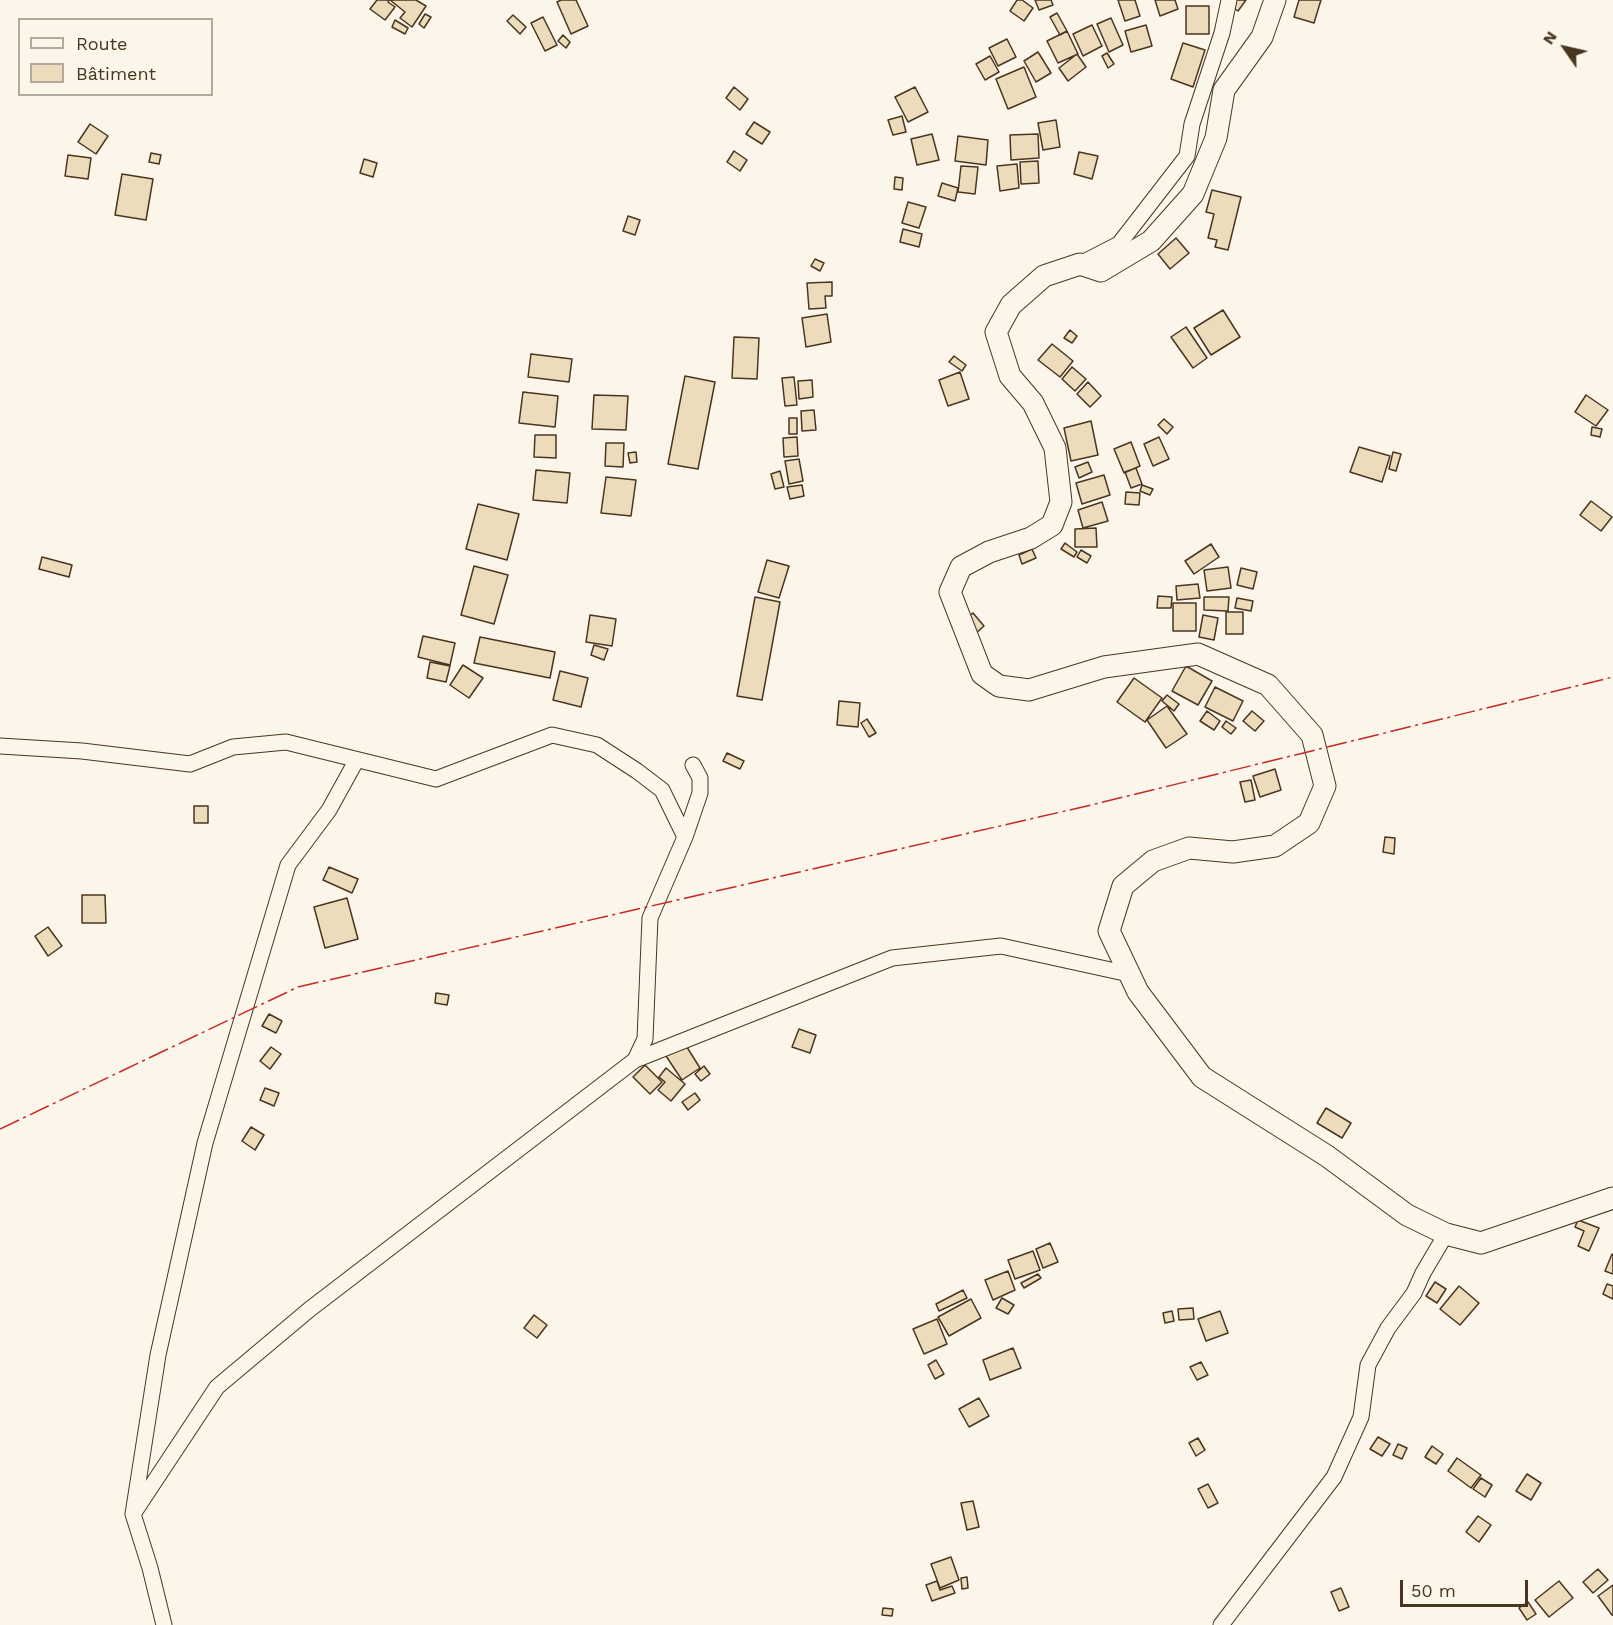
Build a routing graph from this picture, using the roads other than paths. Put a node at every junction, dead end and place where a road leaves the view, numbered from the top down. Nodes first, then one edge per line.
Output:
1 (1222, 0) edge
2 (1229, 0) edge
3 (1275, 0) edge
4 (1222, 33) junction
5 (1080, 264) junction
6 (0, 746) edge
7 (356, 761) junction
8 (693, 765) dead end
9 (685, 837) junction
10 (1129, 974) junction
11 (635, 1060) junction
12 (1613, 1198) edge
13 (1446, 1234) junction
14 (133, 1514) junction
15 (164, 1625) edge
16 (1221, 1625) edge

1 - 4 street
2 - 4 street
3 - 5 street
4 - 5 street
5 - 10 street
6 - 7 street
7 - 9 street
7 - 14 street
8 - 9 street
9 - 11 street
10 - 11 street
10 - 13 street
11 - 14 street
12 - 13 street
13 - 16 street
14 - 15 street

